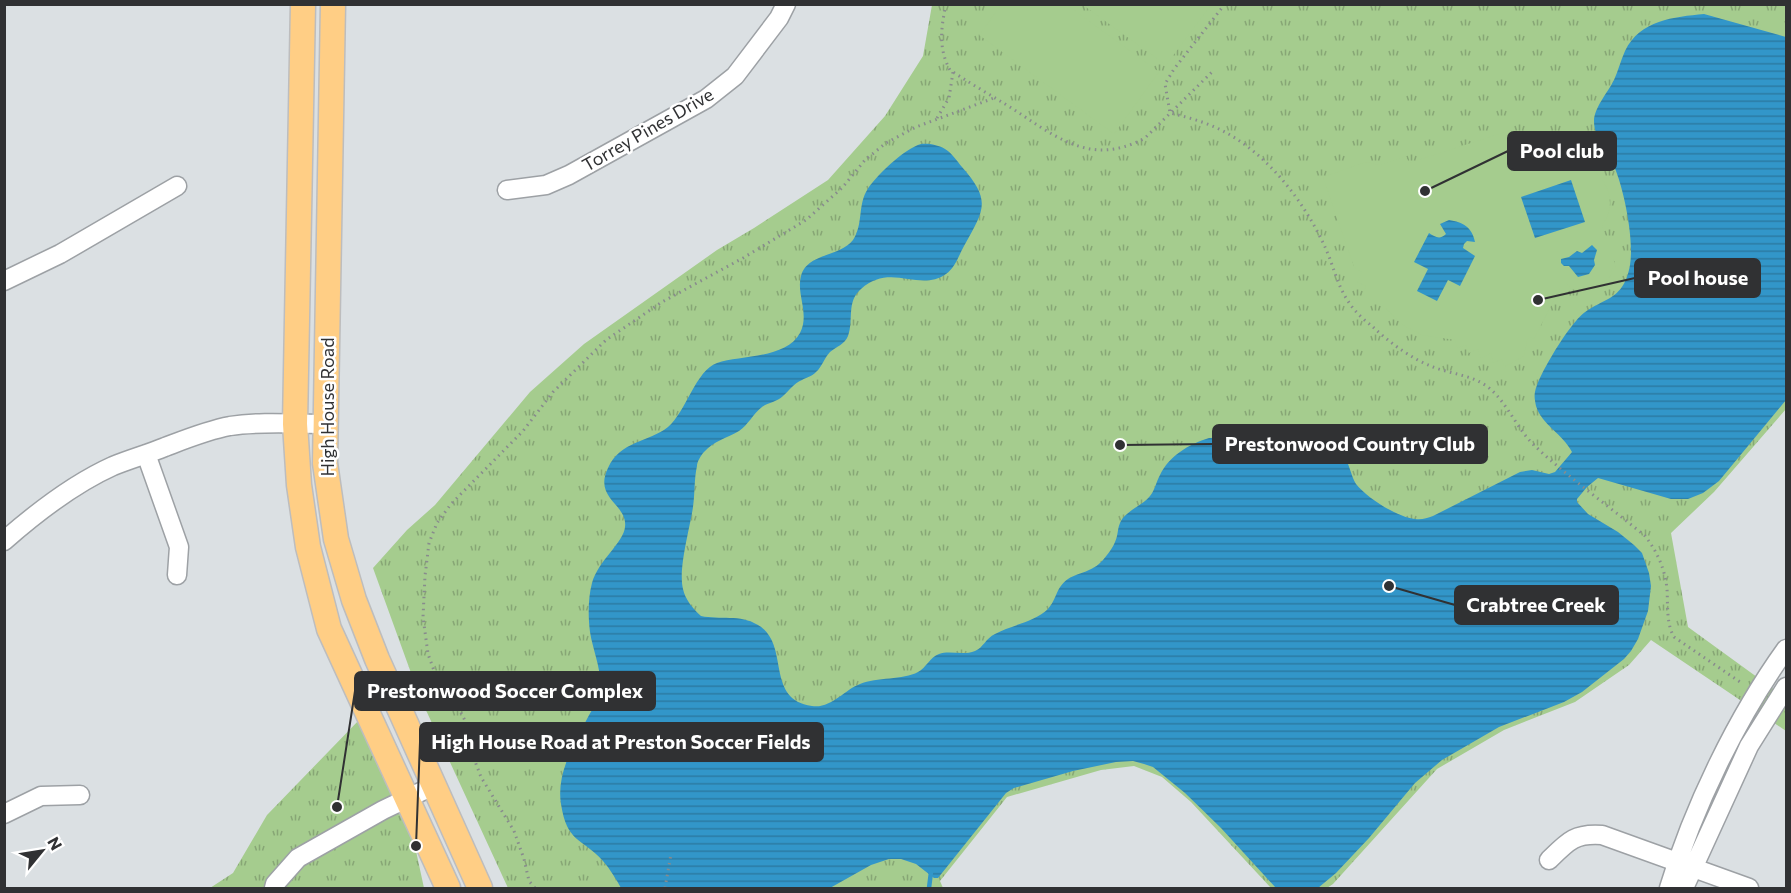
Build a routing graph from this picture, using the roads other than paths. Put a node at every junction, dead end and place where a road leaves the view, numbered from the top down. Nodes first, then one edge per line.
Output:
1 (303, 4) edge
2 (333, 4) edge
3 (786, 4) edge
4 (177, 186) dead end
5 (507, 190) dead end
6 (4, 281) edge
7 (294, 424) junction
8 (326, 424) junction
9 (146, 454) junction
10 (4, 541) edge
11 (177, 574) dead end
12 (1786, 649) edge
13 (1786, 687) edge
14 (433, 786) junction
15 (80, 795) dead end
16 (406, 799) junction
17 (4, 814) edge
18 (1549, 860) dead end
19 (1685, 865) junction
20 (274, 888) edge
21 (448, 888) edge
22 (480, 888) edge
23 (1669, 888) edge
24 (1684, 888) edge
25 (1749, 888) edge

1 - 7 main road, High House Road
2 - 8 main road, High House Road
3 - 5 street, Torrey Pines Drive
4 - 6 street
7 - 8 street
7 - 9 street
7 - 16 main road, High House Road
8 - 14 main road, High House Road
9 - 10 street
9 - 11 street
12 - 19 street
13 - 19 street
14 - 16 street
14 - 22 main road, High House Road
15 - 17 street
16 - 20 street
16 - 21 main road, High House Road
18 - 19 street
19 - 23 street
19 - 24 street
19 - 25 street

